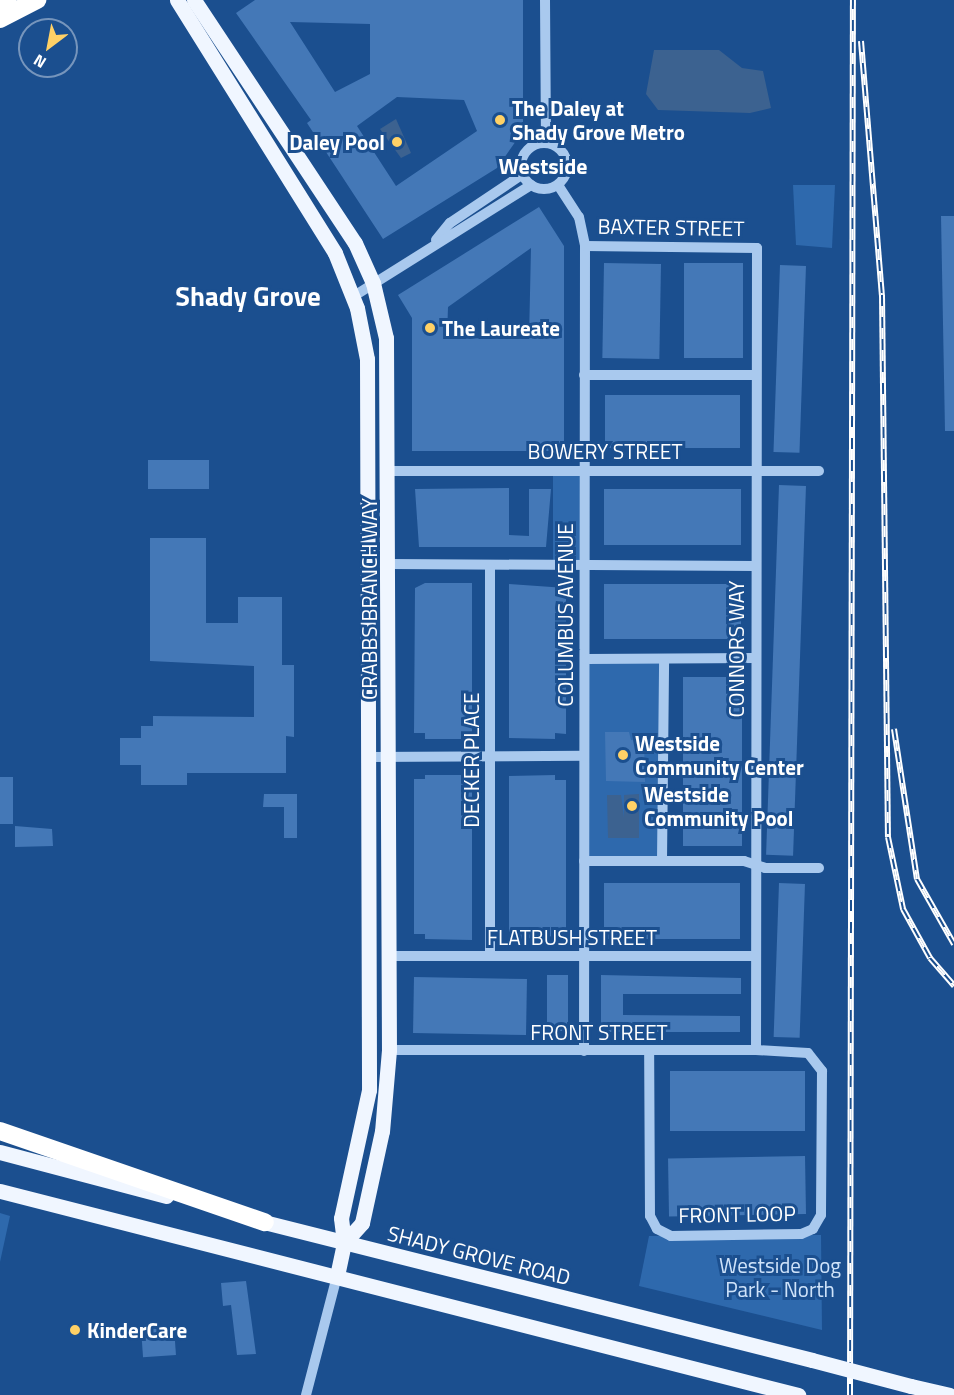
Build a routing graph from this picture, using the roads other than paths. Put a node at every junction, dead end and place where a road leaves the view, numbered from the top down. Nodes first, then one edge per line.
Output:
1 (8, 0) edge
2 (37, 0) edge
3 (177, 0) edge
4 (194, 0) edge
5 (545, 0) edge
6 (0, 5) edge
7 (0, 19) edge
8 (546, 143) junction
9 (523, 174) junction
10 (531, 185) junction
11 (558, 185) junction
12 (436, 241) junction
13 (585, 246) junction
14 (757, 248) joint
15 (373, 283) junction
16 (354, 296) junction
17 (584, 375) junction
18 (756, 375) junction
19 (584, 469) junction
20 (390, 471) junction
21 (756, 471) junction
22 (819, 471) dead end
23 (390, 564) junction
24 (490, 565) junction
25 (585, 565) junction
26 (756, 566) junction
27 (756, 658) junction
28 (586, 659) junction
29 (664, 659) junction
30 (491, 756) junction
31 (584, 756) junction
32 (369, 757) junction
33 (390, 757) junction
34 (584, 861) junction
35 (662, 861) junction
36 (756, 864) junction
37 (819, 868) dead end
38 (388, 956) junction
39 (490, 956) junction
40 (756, 956) junction
41 (584, 957) junction
42 (390, 1050) junction
43 (756, 1050) junction
44 (584, 1052) junction
45 (649, 1052) junction
46 (808, 1053) joint
47 (0, 1131) edge
48 (0, 1152) edge
49 (0, 1191) edge
50 (265, 1222) junction
51 (344, 1243) junction
52 (337, 1276) junction
53 (306, 1395) edge
54 (798, 1395) edge
55 (949, 1395) edge

1 - 6 highway
2 - 7 highway
3 - 16 main road, CRABBS BRANCH WAY
4 - 15 main road, CRABBS BRANCH WAY
5 - 8 street
8 - 9 street
8 - 11 street
9 - 10 street
9 - 12 street
10 - 11 street
10 - 12 street
11 - 13 street, COLUMBUS AVENUE
12 - 15 street
13 - 14 street, BAXTER STREET
13 - 17 street, COLUMBUS AVENUE
14 - 18 street, CONNORS WAY
15 - 16 street
15 - 20 main road, CRABBS BRANCH WAY
16 - 32 main road, CRABBS BRANCH WAY
17 - 18 street
17 - 19 street, COLUMBUS AVENUE
18 - 21 street, CONNORS WAY
19 - 20 street, BOWERY STREET
19 - 21 street, BOWERY STREET
19 - 25 street, COLUMBUS AVENUE
20 - 23 main road, CRABBS BRANCH WAY
21 - 22 street, BOWERY STREET
21 - 26 street, CONNORS WAY
23 - 24 street
23 - 33 main road, CRABBS BRANCH WAY
24 - 25 street
24 - 30 street, DECKER PLACE
25 - 26 street
25 - 28 street, COLUMBUS AVENUE
26 - 27 street, CONNORS WAY
27 - 29 street
27 - 36 street, CONNORS WAY
28 - 29 street
28 - 31 street, COLUMBUS AVENUE
29 - 35 street
30 - 31 street
30 - 33 street
30 - 39 street, DECKER PLACE
31 - 34 street, COLUMBUS AVENUE
32 - 33 street
32 - 51 main road, CRABBS BRANCH WAY
33 - 38 main road, CRABBS BRANCH WAY
34 - 35 street
34 - 41 street, COLUMBUS AVENUE
35 - 36 street
36 - 37 street
36 - 40 street, CONNORS WAY
38 - 39 street, FLATBUSH STREET
38 - 42 main road, CRABBS BRANCH WAY
39 - 41 street, FLATBUSH STREET
40 - 41 street, FLATBUSH STREET
40 - 43 street, CONNORS WAY
41 - 44 street, COLUMBUS AVENUE
42 - 44 street, FRONT STREET
42 - 51 main road, CRABBS BRANCH WAY
43 - 45 street, FRONT STREET
43 - 46 street, FRONT STREET
44 - 45 street, FRONT STREET
45 - 46 street, FRONT LOOP
47 - 50 highway
48 - 50 main road, SHADY GROVE ROAD
49 - 52 main road
50 - 51 main road, SHADY GROVE ROAD
51 - 52 main road, CRABBS BRANCH WAY
51 - 55 main road, SHADY GROVE ROAD, bridge
52 - 53 street, CRABBS BRANCH WAY
52 - 54 main road

